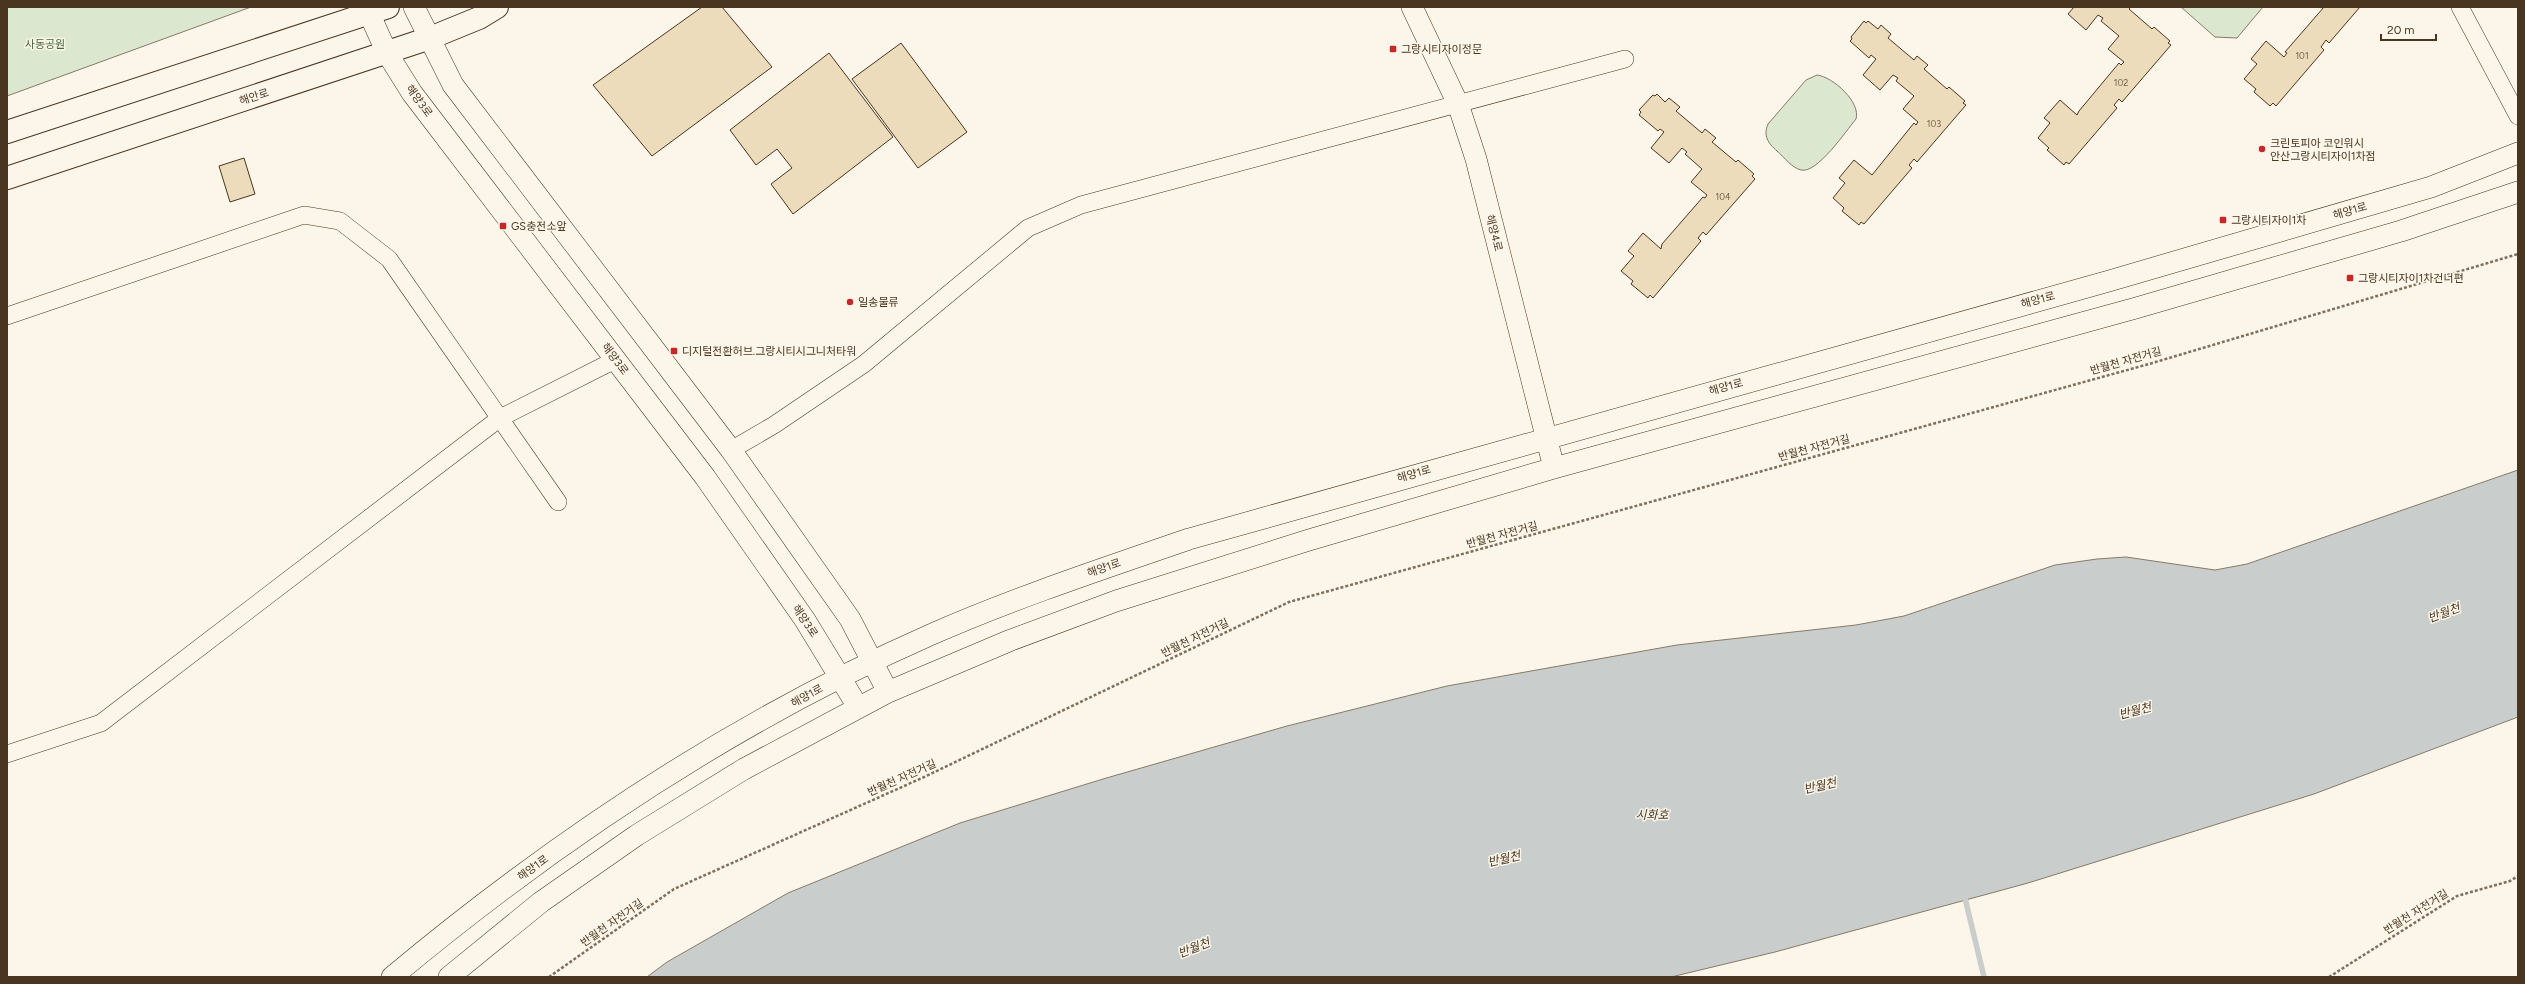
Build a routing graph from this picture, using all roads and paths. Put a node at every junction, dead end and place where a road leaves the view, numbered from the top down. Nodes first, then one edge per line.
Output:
1 (414, 7) edge
2 (497, 7) edge
3 (1412, 7) edge
4 (2460, 7) edge
5 (379, 10) edge
6 (430, 38) junction
7 (387, 53) junction
8 (1625, 59) dead end
9 (1458, 104) junction
10 (2518, 116) edge
11 (7, 132) edge
12 (2518, 153) edge
13 (7, 178) edge
14 (2518, 192) edge
15 (2518, 254) edge
16 (7, 316) edge
17 (615, 360) junction
18 (500, 418) junction
19 (1546, 437) junction
20 (731, 450) junction
21 (1554, 468) junction
22 (558, 502) dead end
23 (873, 663) junction
24 (840, 678) junction
25 (888, 692) junction
26 (858, 707) junction
27 (7, 754) edge
28 (2518, 876) edge
29 (392, 977) edge
30 (449, 977) edge
31 (549, 977) edge
32 (2329, 977) edge

1 - 6 street
2 - 6 main road, 해안로
3 - 9 street, 해양4로
4 - 10 street
5 - 7 street, 해양3로
5 - 11 main road
6 - 7 main road, 해안로
6 - 20 street
7 - 13 main road, 해안로
7 - 17 street, 해양3로
8 - 9 street
9 - 19 street, 해양4로
9 - 20 street
12 - 19 street, 해양1로
14 - 21 street
15 - 31 path, 반월천 자전거길
16 - 18 street
17 - 18 street
17 - 24 street, 해양3로
18 - 22 street
18 - 27 street
19 - 21 street, 해양4로
19 - 23 street, 해양1로
20 - 23 street
21 - 25 street
23 - 24 street, 해양1로
23 - 25 street
24 - 26 street, 해양3로
24 - 29 street, 해양1로
25 - 26 street
26 - 30 street
28 - 32 path, 반월천 자전거길

